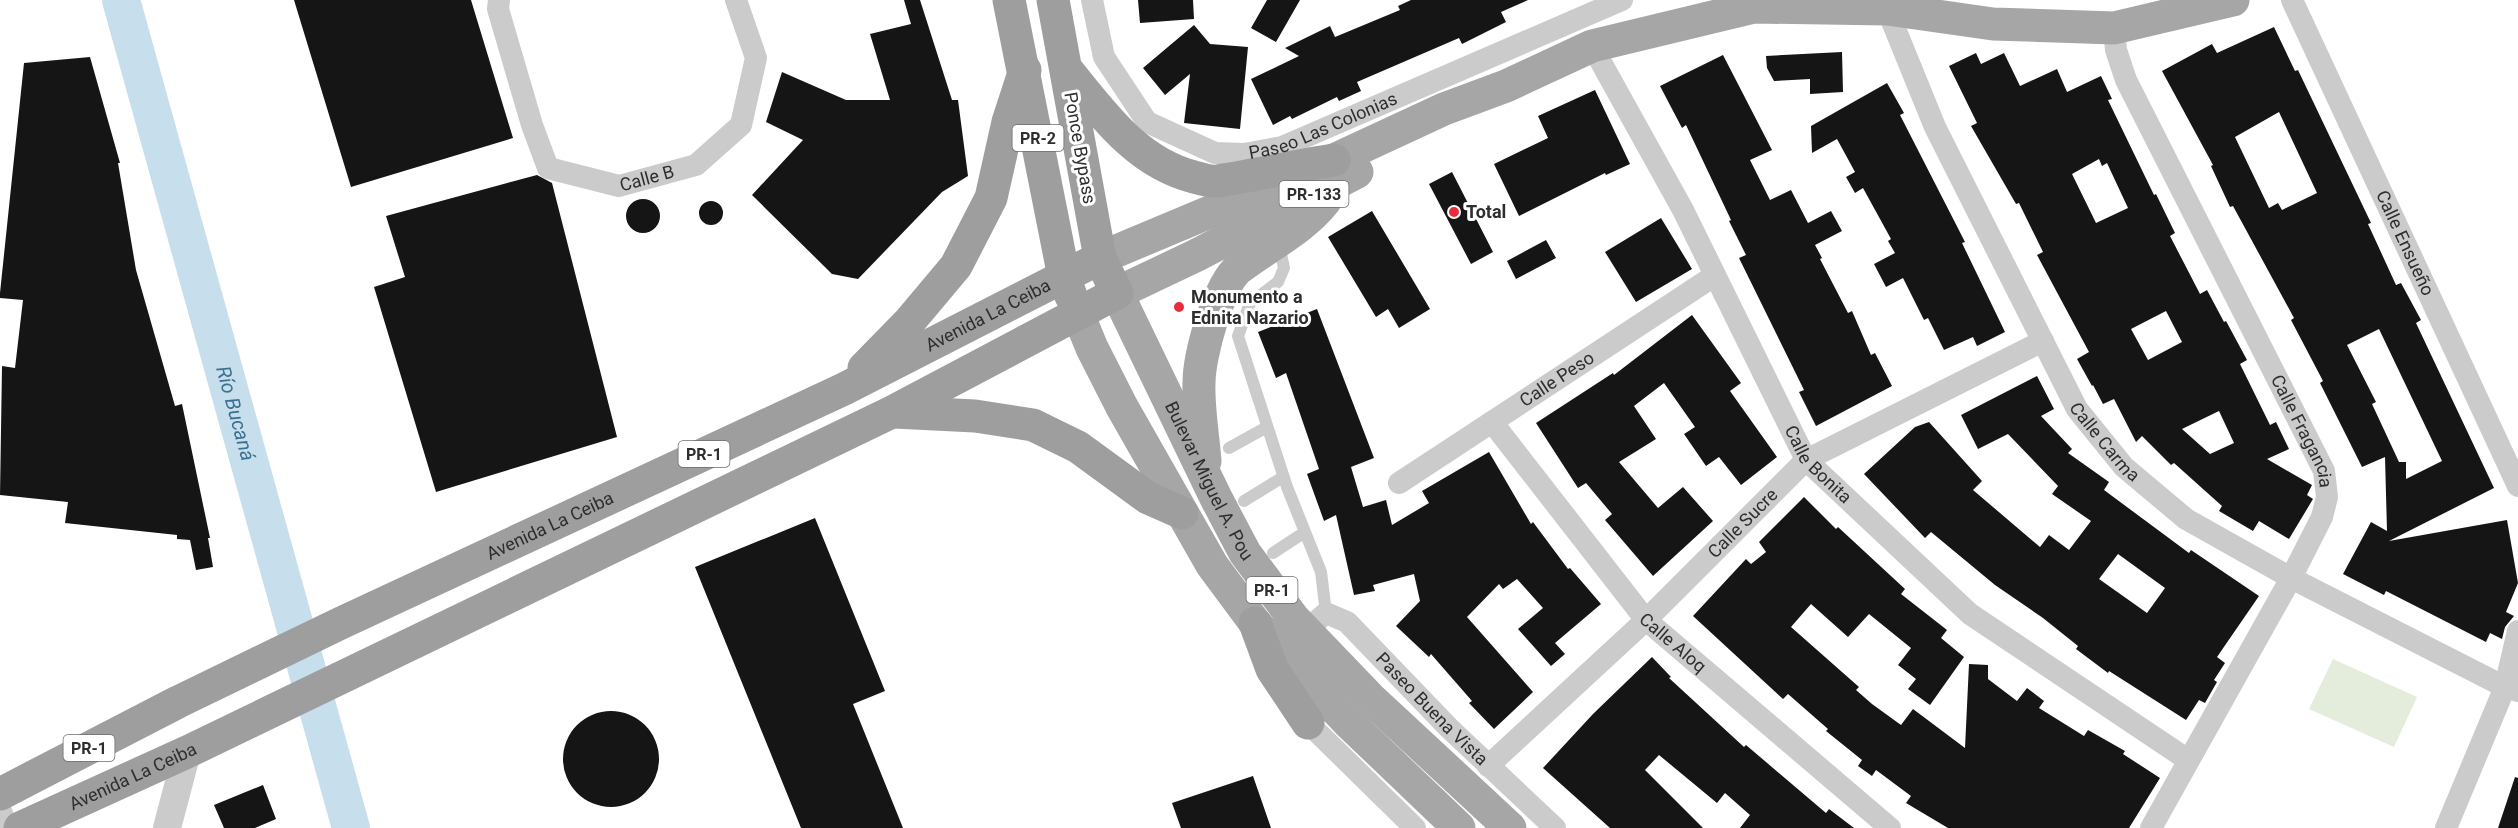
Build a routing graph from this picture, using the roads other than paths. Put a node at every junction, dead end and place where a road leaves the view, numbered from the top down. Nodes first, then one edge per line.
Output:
1 (499, 0) edge
2 (736, 0) edge
3 (1010, 0) edge
4 (1053, 0) edge
5 (1092, 0) edge
6 (1622, 0) edge
7 (2234, 0) edge
8 (2292, 0) edge
9 (1887, 5) edge
10 (2114, 28) junction
11 (1592, 46) junction
12 (1065, 68) junction
13 (1025, 70) junction
14 (1339, 169) junction
15 (1279, 242) junction
16 (1100, 258) junction
17 (1714, 276) junction
18 (1064, 277) junction
19 (1117, 292) junction
20 (1078, 314) junction
21 (2043, 341) junction
22 (844, 388) junction
23 (892, 412) junction
24 (1492, 422) junction
25 (1268, 427) junction
26 (1229, 448) dead end
27 (1806, 460) junction
28 (1283, 477) junction
29 (1207, 480) junction
30 (1399, 483) dead end
31 (2518, 486) edge
32 (1244, 501) dead end
33 (1182, 513) junction
34 (1305, 532) junction
35 (1273, 552) dead end
36 (2291, 578) junction
37 (1646, 620) junction
38 (1316, 622) junction
39 (1255, 623) junction
40 (2518, 631) edge
41 (2511, 689) edge
42 (1308, 723) joint
43 (190, 750) junction
44 (2188, 760) junction
45 (1488, 766) junction
46 (0, 794) edge
47 (0, 809) edge
48 (23, 827) edge
49 (167, 828) edge
50 (1414, 828) edge
51 (1459, 828) edge
52 (1510, 828) edge
53 (1555, 828) edge
54 (1890, 828) edge
55 (2151, 828) edge
56 (2446, 828) edge

1 - 2 street, Calle B
3 - 13 highway, PR-2
4 - 12 highway, Ponce Bypass / PR-2
5 - 6 street, Paseo Las Colonias
7 - 10 main road, PR-133
8 - 31 street, Calle Ensueño
9 - 10 main road, PR-133
9 - 11 main road, PR-133
9 - 21 street, Calle Carma
10 - 36 street, Calle Fragancia
11 - 14 main road, PR-133
11 - 17 street, Calle Bonita
12 - 14 highway
12 - 16 highway, Ponce Bypass / PR-2
13 - 18 highway, PR-2
13 - 22 highway
14 - 15 main road
14 - 16 main road, PR-133
14 - 19 main road, PR-133
15 - 25 lane
15 - 29 main road
16 - 18 highway, Avenida La Ceiba / PR-1
16 - 19 highway, Ponce Bypass / PR-1
17 - 24 street, Calle Peso
17 - 27 street, Calle Bonita
18 - 20 highway, PR-1
18 - 22 highway, Avenida La Ceiba / PR-1
19 - 20 highway, Avenida La Ceiba / PR-1
19 - 29 main road, Bulevar Miguel A. Pou / PR-1
20 - 23 highway, Avenida La Ceiba / PR-1
20 - 33 main road, Bulevar Miguel A. Pou / PR-1
21 - 27 street, Calle Sucre
21 - 36 street, Calle Carma
22 - 46 highway, Avenida La Ceiba / PR-1
23 - 33 highway
23 - 43 highway, Avenida La Ceiba / PR-1
24 - 30 street, Calle Peso
24 - 37 street, Calle Aloq
25 - 26 lane
25 - 28 lane
27 - 37 street, Calle Sucre
27 - 44 street, Calle Bonita
28 - 32 lane
28 - 34 lane
29 - 38 main road, Bulevar Miguel A. Pou / PR-1
33 - 39 main road, Bulevar Miguel A. Pou / PR-1
34 - 35 lane
34 - 38 lane
36 - 41 street, Calle Carma
36 - 44 street, Calle Fragancia
37 - 45 street, Calle Sucre
37 - 54 street, Calle Aloq
38 - 45 street, Paseo Buena Vista
38 - 52 main road, Bulevar Miguel A. Pou / PR-1
39 - 42 highway
39 - 51 main road, Bulevar Miguel A. Pou / PR-1
40 - 41 street
41 - 56 street
42 - 50 street
43 - 48 highway, Avenida La Ceiba / PR-1
43 - 49 street
44 - 55 street, Calle Fragancia
45 - 53 street, Paseo Buena Vista
47 - 48 street

